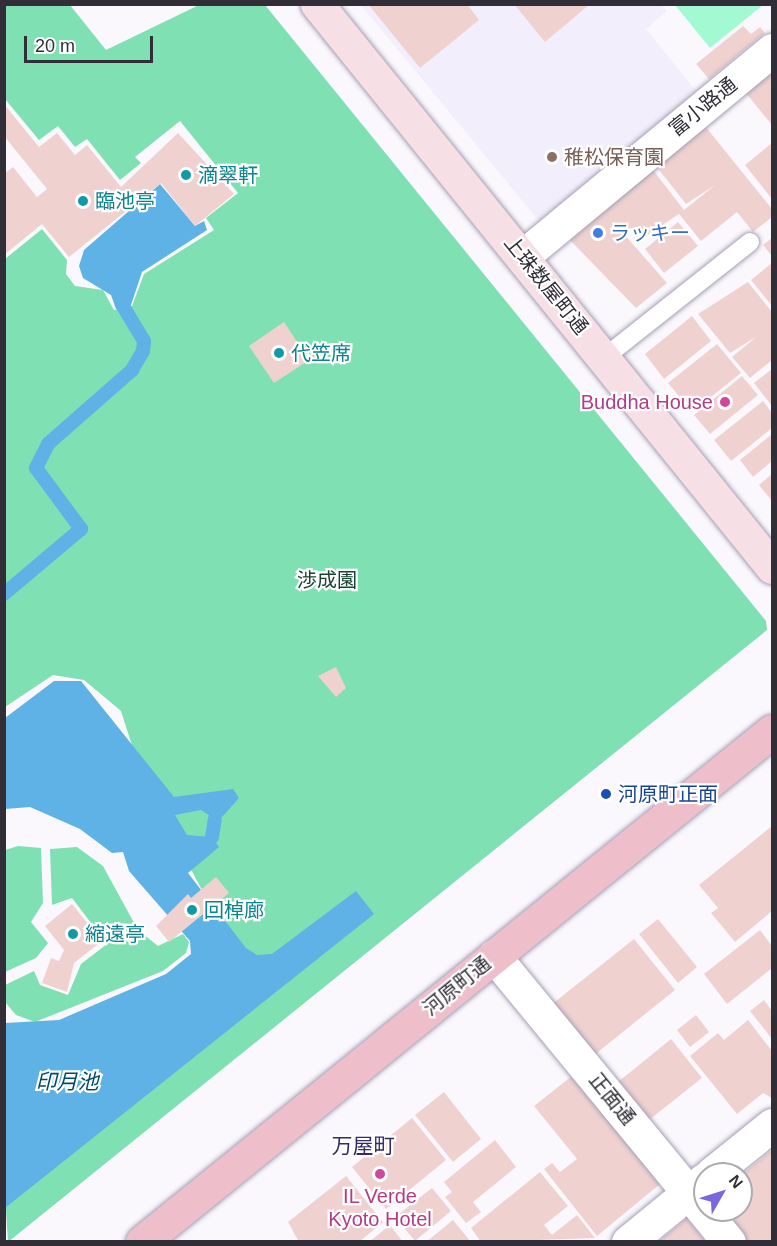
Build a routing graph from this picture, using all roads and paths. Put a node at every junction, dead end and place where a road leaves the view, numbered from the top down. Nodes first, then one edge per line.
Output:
1 (317, 4) edge
2 (772, 50) edge
3 (750, 242) dead end
4 (523, 256) junction
5 (605, 357) junction
6 (772, 567) edge
7 (772, 730) edge
8 (494, 956) junction
9 (772, 1125) edge
10 (727, 1162) edge
11 (693, 1172) edge
12 (693, 1189) edge
13 (720, 1222) edge
14 (142, 1242) edge
15 (628, 1242) edge
16 (729, 1242) edge

1 - 4 street, 上珠数屋町通
2 - 4 street, 富小路通
3 - 5 lane
4 - 5 street, 上珠数屋町通
5 - 6 street, 上珠数屋町通
7 - 8 main road, 河原町通
8 - 11 street, 正面通
8 - 14 main road, 河原町通
9 - 10 street
12 - 15 street
13 - 16 street, 正面通

